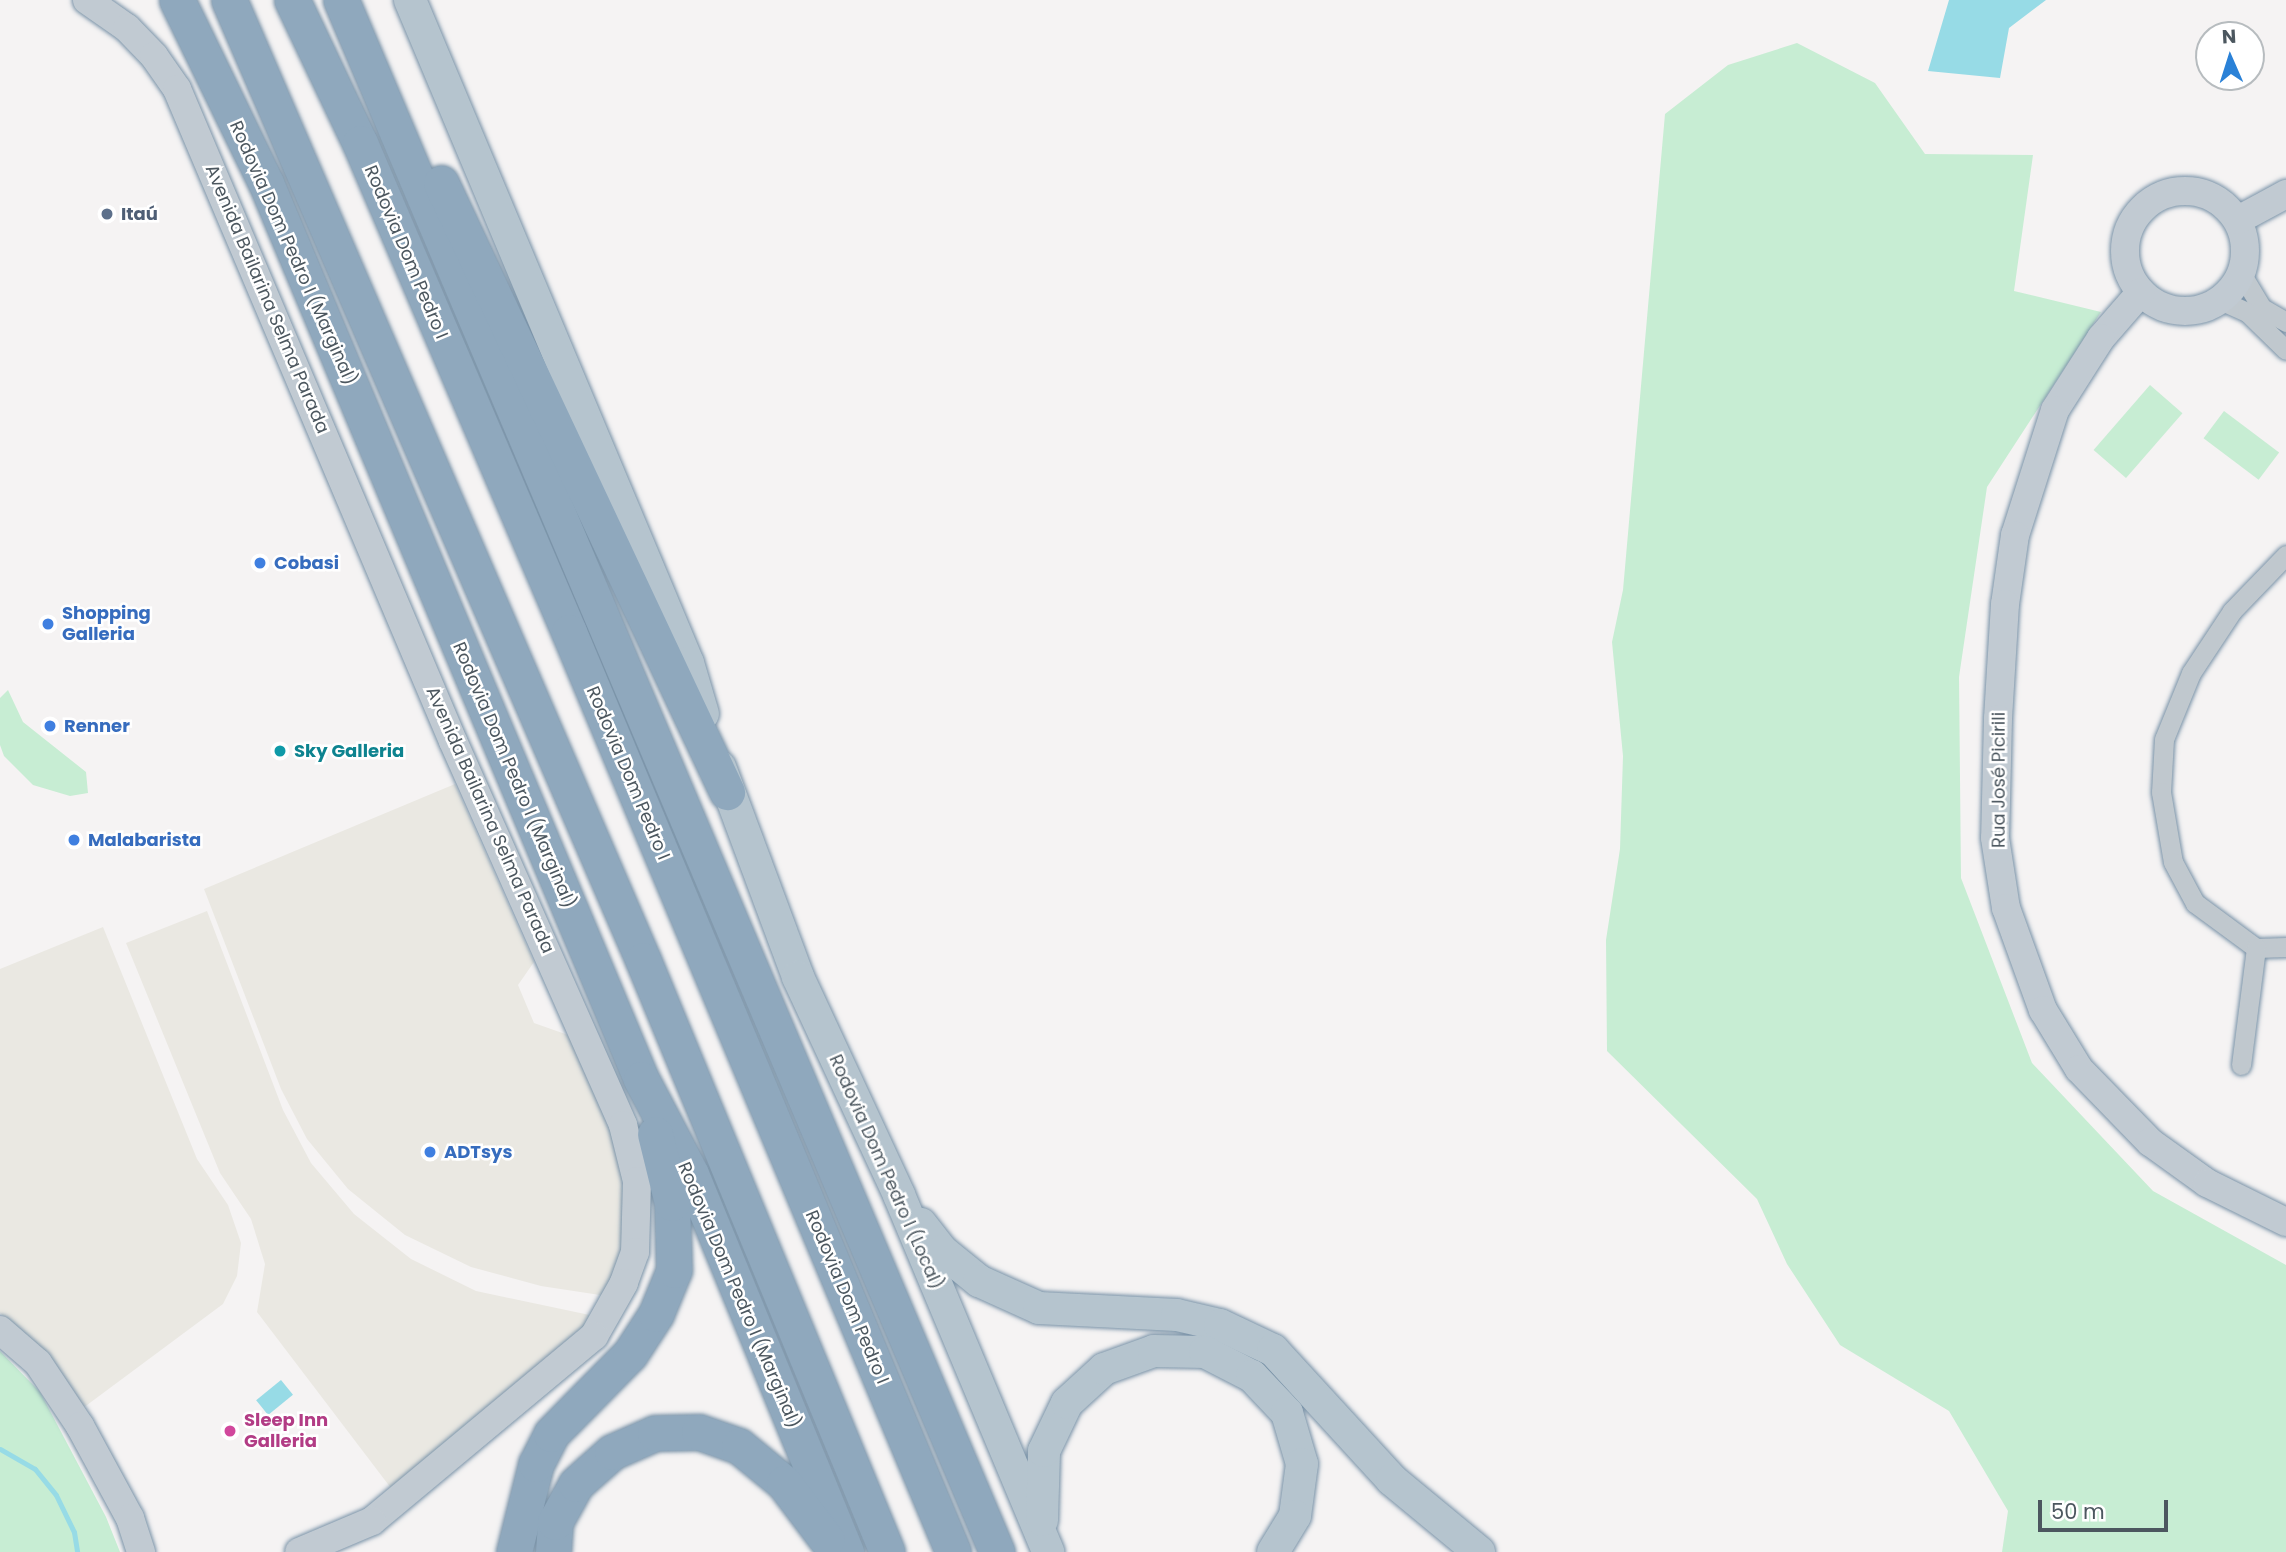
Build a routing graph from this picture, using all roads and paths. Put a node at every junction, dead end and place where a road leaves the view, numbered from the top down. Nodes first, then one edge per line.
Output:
1 (87, 0) edge
2 (177, 0) edge
3 (229, 0) edge
4 (292, 0) edge
5 (341, 0) edge
6 (348, 0) edge
7 (411, 0) edge
8 (2286, 194) edge
9 (2238, 220) junction
10 (2242, 275) junction
11 (2141, 292) junction
12 (2220, 300) junction
13 (2286, 322) edge
14 (2286, 350) edge
15 (2286, 555) edge
16 (727, 792) junction
17 (2286, 947) edge
18 (2256, 948) junction
19 (2241, 1065) dead end
20 (641, 1079) junction
21 (899, 1195) junction
22 (2286, 1222) edge
23 (0, 1330) edge
24 (1045, 1546) edge
25 (141, 1552) edge
26 (299, 1552) edge
27 (514, 1552) edge
28 (553, 1552) edge
29 (836, 1552) edge
30 (846, 1552) edge
31 (887, 1552) edge
32 (953, 1552) edge
33 (997, 1552) edge
34 (1273, 1552) edge
35 (1479, 1552) edge

1 - 26 street, Avenida Bailarina Selma Parada
2 - 20 highway, Rodovia Dom Pedro I (Marginal)
3 - 31 highway
4 - 32 highway, Rodovia Dom Pedro I
5 - 33 highway
6 - 16 highway
7 - 16 main road, Rodovia Dom Pedro I (Local)
8 - 9 street
9 - 10 street
9 - 11 street
10 - 12 street
10 - 13 street
11 - 12 street
11 - 22 street, Rua José Picirili
12 - 14 street
15 - 18 street
16 - 21 main road, Rodovia Dom Pedro I (Local)
17 - 18 street
18 - 19 street
20 - 27 highway
20 - 30 highway, Rodovia Dom Pedro I (Marginal)
21 - 24 main road, Rodovia Dom Pedro I (Local)
21 - 35 main road
23 - 25 street
24 - 34 main road
28 - 29 highway

